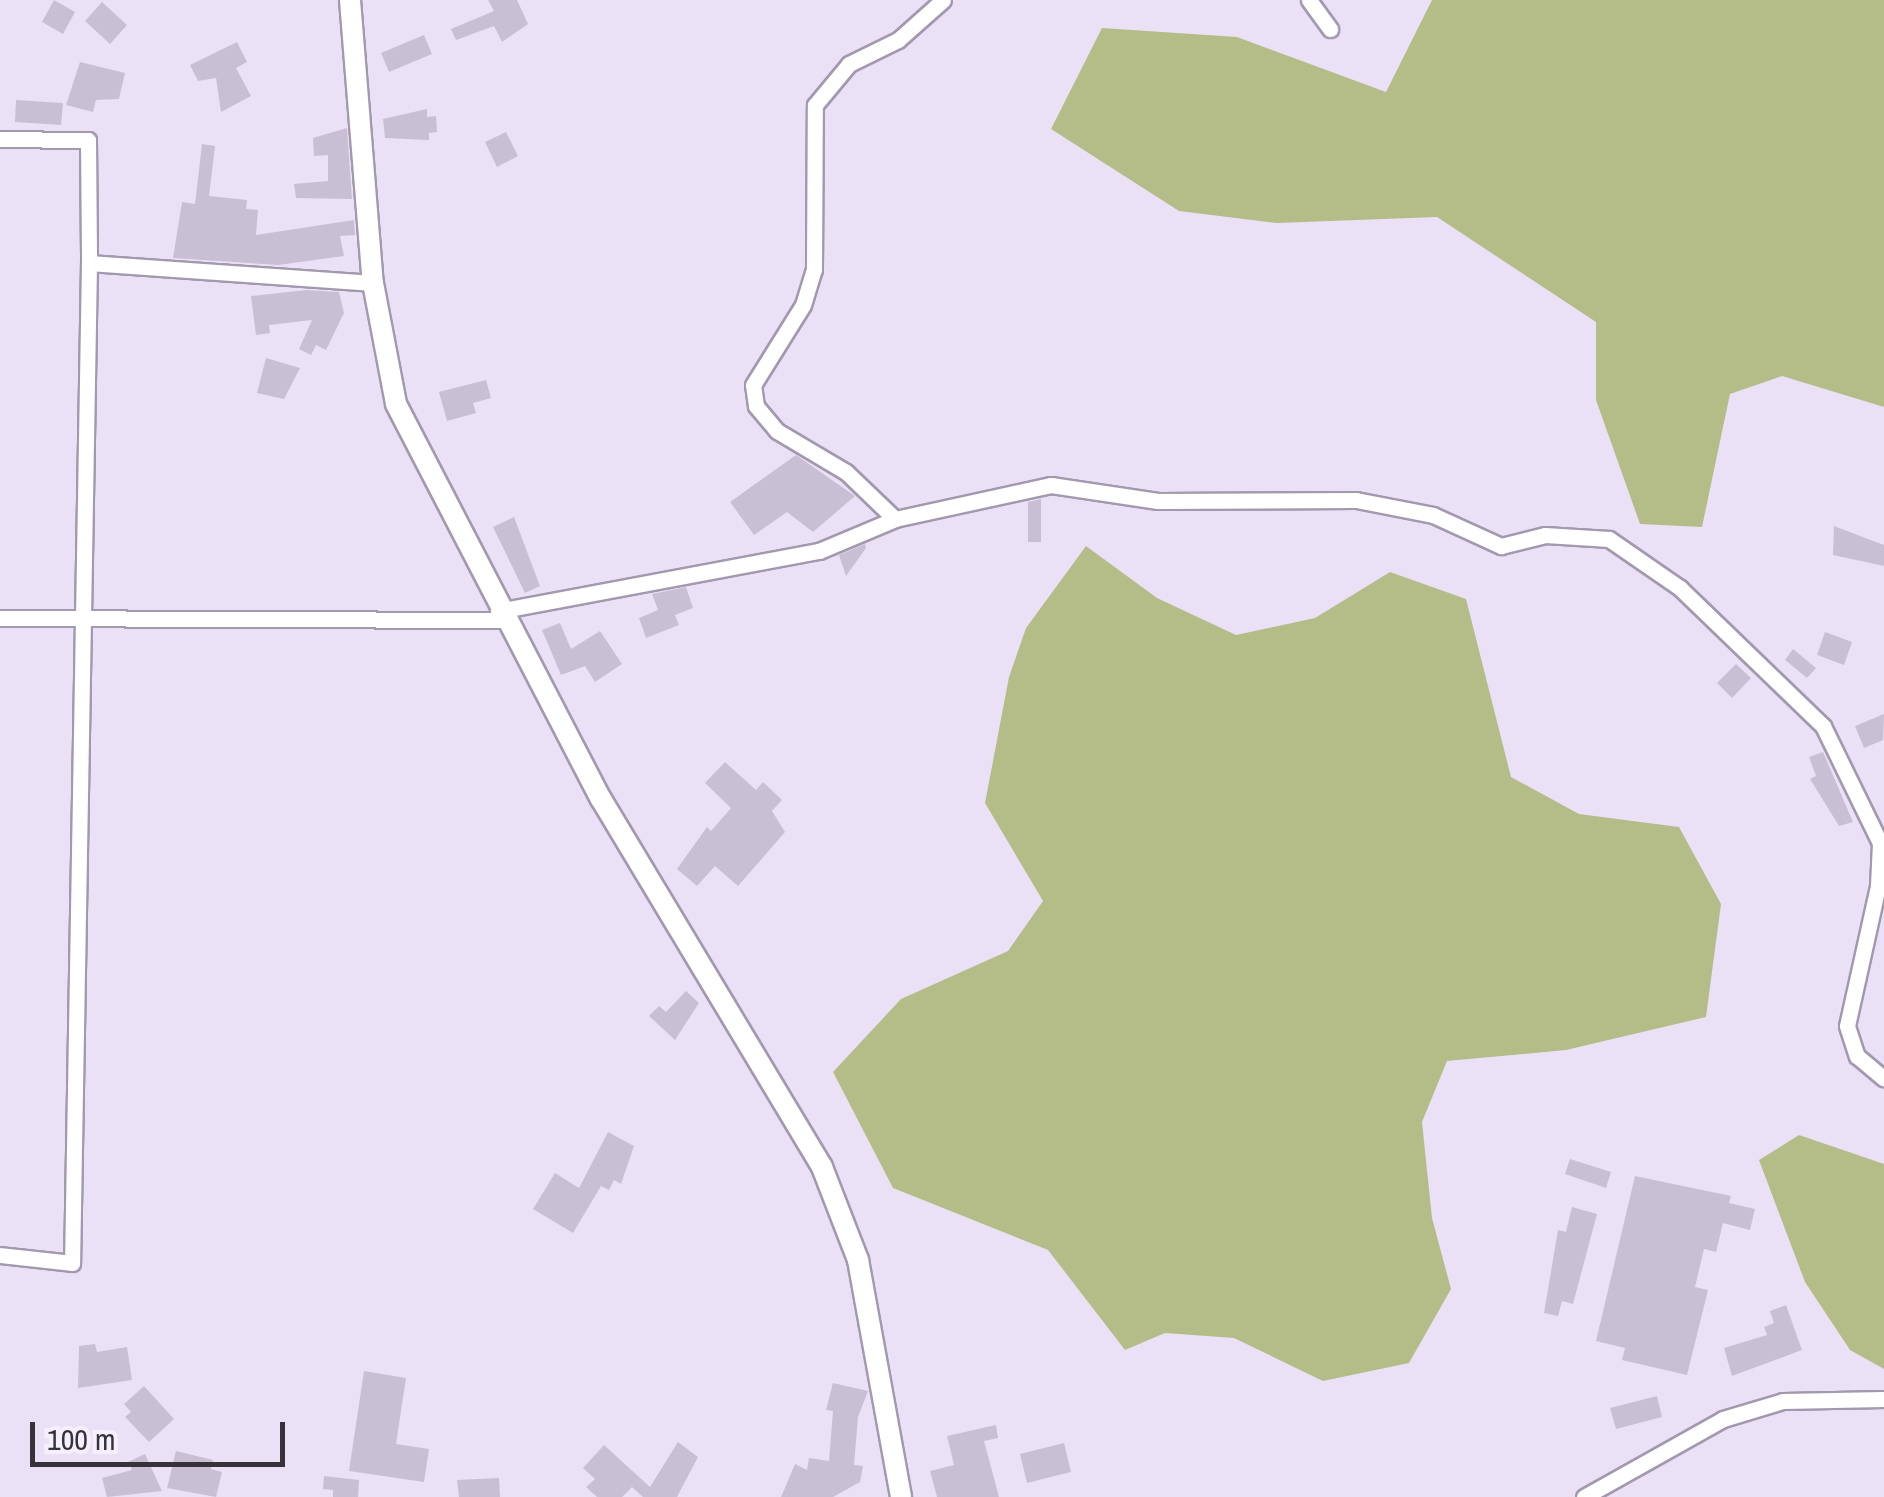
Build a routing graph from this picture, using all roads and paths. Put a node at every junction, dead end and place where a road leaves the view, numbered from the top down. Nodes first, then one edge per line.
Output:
1 (350, 0) edge
2 (943, 0) edge
3 (1309, 0) edge
4 (1330, 29) dead end
5 (0, 139) edge
6 (89, 263) junction
7 (373, 283) junction
8 (895, 518) junction
9 (501, 615) junction
10 (81, 616) junction
11 (0, 618) edge
12 (1882, 840) edge
13 (1884, 1078) edge
14 (0, 1256) edge
15 (1884, 1399) edge
16 (901, 1497) edge
17 (1584, 1497) edge

1 - 7 street
2 - 8 street
3 - 4 street
5 - 6 street
6 - 7 street
6 - 10 street
7 - 9 street
8 - 9 street
8 - 12 street
9 - 10 street
9 - 16 street
10 - 11 street
10 - 14 street
12 - 13 street
15 - 17 street

